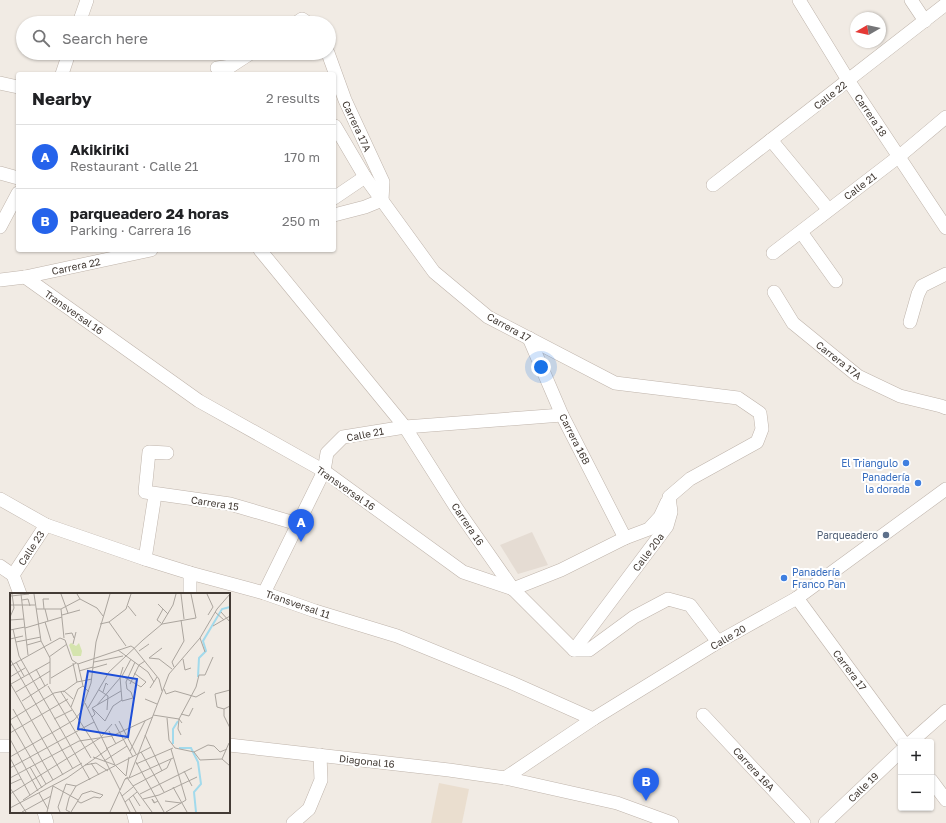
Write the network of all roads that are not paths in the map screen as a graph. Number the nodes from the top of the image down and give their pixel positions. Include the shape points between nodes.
1 (87, 0) edge
2 (799, 0) edge
3 (911, 0) edge
4 (946, 4) edge
5 (81, 16) edge
6 (925, 21) junction
7 (67, 60) edge
8 (240, 60) edge
9 (330, 60) edge
10 (63, 72) edge
11 (217, 72) edge
12 (334, 72) edge
13 (336, 76) edge
14 (848, 80) junction
15 (0, 83) edge
16 (16, 87) edge
17 (946, 117) edge
18 (336, 129) edge
19 (771, 140) junction
20 (899, 156) junction
21 (0, 173) edge
22 (16, 177) edge
23 (365, 177) junction
24 (713, 185) dead end
25 (16, 196) edge
26 (336, 197) edge
27 (382, 200) junction
28 (828, 209) junction
29 (336, 214) edge
30 (0, 227) edge
31 (946, 228) edge
32 (801, 232) junction
33 (142, 252) edge
34 (262, 252) edge
35 (773, 253) dead end
36 (946, 274) edge
37 (25, 277) junction
38 (0, 280) edge
39 (836, 281) dead end
40 (774, 292) dead end
41 (910, 322) dead end
42 (529, 338) junction
43 (946, 408) edge
44 (562, 415) junction
45 (405, 427) junction
46 (167, 453) dead end
47 (324, 471) junction
48 (946, 489) edge
49 (155, 495) junction
50 (669, 497) junction
51 (0, 499) edge
52 (298, 524) junction
53 (46, 525) junction
54 (625, 538) junction
55 (145, 559) junction
56 (0, 566) edge
57 (190, 573) junction
58 (13, 575) junction
59 (513, 590) junction
60 (20, 593) edge
61 (190, 593) edge
62 (264, 593) junction
63 (797, 598) junction
64 (718, 642) junction
65 (574, 650) junction
66 (946, 711) edge
67 (704, 715) dead end
68 (593, 719) junction
69 (901, 739) edge
70 (914, 739) edge
71 (230, 745) edge
72 (898, 754) edge
73 (320, 755) junction
74 (505, 778) junction
75 (934, 784) edge
76 (946, 800) edge
77 (44, 813) edge
78 (133, 813) edge
79 (47, 823) edge
80 (136, 823) edge
81 (293, 823) edge
82 (672, 823) edge
83 (804, 823) edge
84 (826, 823) edge

1 - 5 street
2 - 14 street, Carrera 18
3 - 6 street
4 - 6 street, Calle 22
6 - 14 street, Calle 22
7 - 10 street
8 - 11 street
9 - 12 street, Carrera 17A
13 - 27 street, Carrera 17A via 344,100 383,182
14 - 19 street, Calle 22
14 - 20 street, Carrera 18
15 - 16 street
17 - 20 street, Calle 21
18 - 23 street, Carrera 17
19 - 24 street, Calle 22
19 - 28 street
20 - 28 street, Calle 21
20 - 31 street, Carrera 18
21 - 22 street
23 - 26 street
23 - 27 street, Carrera 17
25 - 30 street
27 - 29 street
27 - 42 street, Carrera 17 via 434,272 488,318
28 - 32 street, Calle 21
32 - 35 street, Calle 21
32 - 39 street
33 - 37 street, Carrera 22
34 - 45 street, Carrera 16
36 - 41 street via 922,286
37 - 38 street, Carrera 22
37 - 47 street, Transversal 16 via 199,401
40 - 43 street, Carrera 17A via 793,323 858,376 900,396
42 - 44 street, Carrera 16B
42 - 50 street, Carrera 17 via 615,384 738,398 760,413 762,429 756,442 690,479
44 - 45 street, Calle 21
44 - 54 street, Carrera 16B
45 - 47 street, Calle 21 via 343,437 327,453
45 - 59 street, Carrera 16
46 - 49 street via 149,452 145,492
47 - 52 street, Calle 21
47 - 59 street, Transversal 16 via 463,572
48 - 63 street, Calle 20
49 - 52 street, Carrera 15 via 230,504
49 - 55 street
50 - 54 street via 660,517 648,529
50 - 65 street, Calle 20a via 671,512 667,526
51 - 53 street, Transversal 11
52 - 62 street, Calle 21
53 - 55 street, Transversal 11
53 - 58 street, Calle 23
54 - 59 street via 561,570
55 - 57 street, Transversal 11
56 - 58 street
57 - 61 street
57 - 62 street, Transversal 11
58 - 60 street, Calle 23
59 - 65 street, Carrera 16
62 - 68 street, Transversal 11 via 397,636
63 - 64 street, Calle 20
63 - 69 street, Carrera 17
64 - 65 street via 690,605 668,598 634,617 589,650
64 - 68 street, Calle 20
66 - 70 street
67 - 83 street, Carrera 16A
68 - 74 street, Calle 20
71 - 73 street, Diagonal 16
72 - 84 street, Calle 19
73 - 74 street, Diagonal 16
73 - 81 street via 321,780 309,809
74 - 82 street via 618,803
75 - 76 street
77 - 79 street
78 - 80 street

